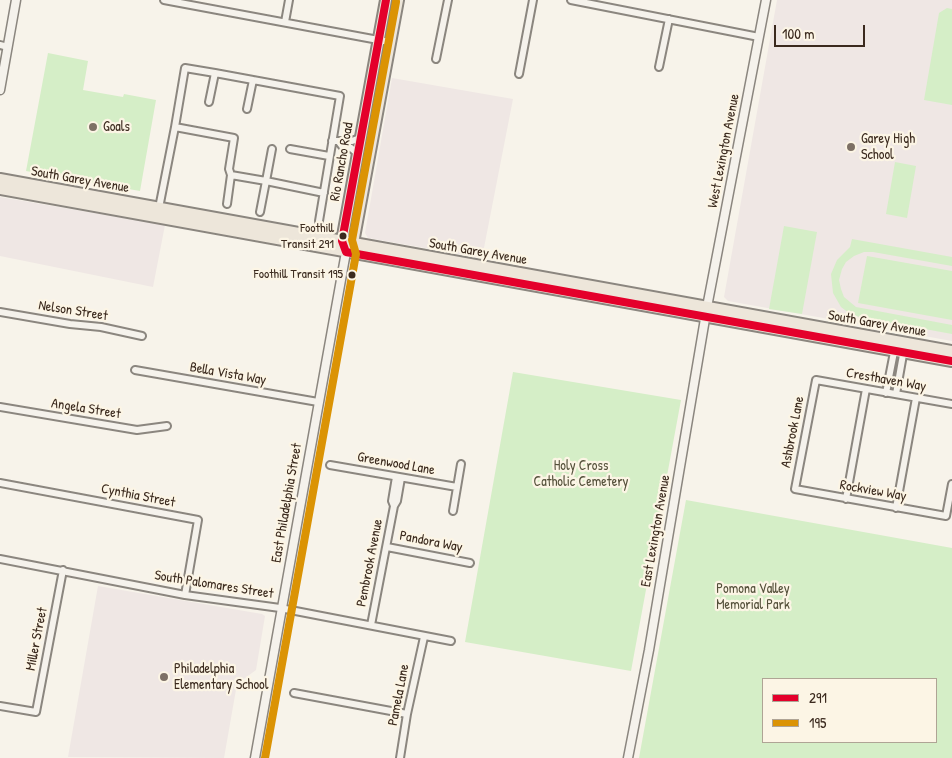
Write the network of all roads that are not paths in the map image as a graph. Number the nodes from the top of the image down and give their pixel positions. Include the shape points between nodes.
1 (16, 0) edge
2 (164, 0) edge
3 (289, 0) edge
4 (386, 0) edge
5 (398, 0) edge
6 (448, 0) edge
7 (533, 0) edge
8 (571, 0) edge
9 (766, 0) edge
10 (669, 19) junction
11 (284, 22) junction
12 (759, 37) junction
13 (384, 41) junction
14 (4, 46) edge
15 (436, 59) dead end
16 (659, 67) dead end
17 (215, 73) junction
18 (519, 74) dead end
19 (371, 79) junction
20 (253, 80) junction
21 (382, 81) junction
22 (0, 90) edge
23 (209, 102) dead end
24 (247, 109) dead end
25 (364, 119) junction
26 (175, 127) junction
27 (360, 138) junction
28 (336, 142) junction
29 (272, 149) dead end
30 (290, 149) dead end
31 (370, 151) junction
32 (358, 154) junction
33 (329, 156) junction
34 (231, 175) junction
35 (0, 179) edge
36 (266, 181) junction
37 (0, 189) edge
38 (324, 192) junction
39 (227, 204) dead end
40 (260, 212) dead end
41 (158, 213) junction
42 (318, 221) dead end
43 (348, 242) junction
44 (346, 252) junction
45 (476, 270) junction
46 (0, 312) edge
47 (706, 312) junction
48 (142, 336) dead end
49 (900, 347) junction
50 (952, 351) edge
51 (952, 361) edge
52 (135, 370) dead end
53 (816, 380) joint
54 (866, 389) junction
55 (886, 393) junction
56 (896, 394) junction
57 (916, 398) junction
58 (318, 402) junction
59 (952, 404) edge
60 (0, 407) edge
61 (167, 426) dead end
62 (461, 464) dead end
63 (330, 465) dead end
64 (399, 477) junction
65 (0, 483) edge
66 (952, 484) edge
67 (457, 487) junction
68 (795, 489) joint
69 (846, 499) junction
70 (896, 508) junction
71 (453, 511) dead end
72 (387, 547) junction
73 (0, 559) edge
74 (470, 562) dead end
75 (63, 570) junction
76 (185, 595) junction
77 (280, 608) junction
78 (371, 625) junction
79 (424, 637) junction
80 (451, 641) dead end
81 (294, 693) dead end
82 (0, 706) edge
83 (407, 714) junction
84 (255, 758) edge
85 (400, 758) edge
86 (628, 758) edge

1 - 14 street
2 - 11 street
3 - 11 street
4 - 13 main road, Rio Rancho Road
5 - 13 main road, Rio Rancho Road
6 - 15 street
7 - 18 street
8 - 10 street
9 - 12 street, West Lexington Avenue
10 - 12 street
10 - 16 street
11 - 13 street
12 - 47 street, West Lexington Avenue
13 - 19 main road, Rio Rancho Road
13 - 21 main road, Rio Rancho Road
14 - 22 street
17 - 20 street
17 - 23 street
17 - 26 street via 185,68
19 - 21 main road
19 - 25 main road, Rio Rancho Road
20 - 24 street
20 - 28 street via 340,96
21 - 31 main road, Rio Rancho Road
25 - 27 main road, Rio Rancho Road
25 - 31 main road via 367,129 365,143
26 - 34 street via 234,138
26 - 41 street
27 - 28 street
27 - 32 main road, Rio Rancho Road
28 - 32 street
28 - 33 street
29 - 36 street
30 - 33 street
31 - 43 main road, Rio Rancho Road
32 - 43 main road, Rio Rancho Road
33 - 38 street
34 - 36 street
34 - 39 street
35 - 41 main road, South Garey Avenue
36 - 38 street
36 - 40 street
37 - 41 main road, South Garey Avenue via 139,214
38 - 42 street
41 - 43 main road, South Garey Avenue via 175,211
41 - 44 main road, South Garey Avenue
43 - 44 main road, Rio Rancho Road
43 - 45 main road, South Garey Avenue
44 - 45 main road, South Garey Avenue
44 - 58 street, East Philadelphia Street
45 - 47 main road, South Garey Avenue
46 - 48 street, Nelson Street
47 - 49 main road, South Garey Avenue
47 - 86 street, East Lexington Avenue
49 - 50 main road, South Garey Avenue
49 - 51 main road, South Garey Avenue
49 - 55 street
49 - 56 street
52 - 58 street, Bella Vista Way
53 - 54 street, Cresthaven Way
53 - 68 street, Ashbrook Lane
54 - 55 street, Cresthaven Way
54 - 69 street
55 - 56 street, Cresthaven Way
56 - 57 street, Cresthaven Way
57 - 59 street, Cresthaven Way
57 - 70 street
58 - 77 street, East Philadelphia Street
60 - 61 street, Angela Street via 137,430
62 - 67 street
63 - 64 street, Greenwood Lane
64 - 67 street, Greenwood Lane
64 - 72 street, Pembrook Avenue via 392,502
65 - 76 street, Cynthia Street via 198,520
66 - 70 street, Rockview Way via 946,516
67 - 71 street
68 - 69 street, Rockview Way
69 - 70 street, Rockview Way
72 - 74 street, Pandora Way
72 - 78 street, Pembrook Avenue
73 - 75 street, South Palomares Street
75 - 76 street, South Palomares Street
75 - 82 street, Miller Street via 36,712
76 - 77 street, South Palomares Street
77 - 78 street, South Palomares Street
77 - 84 street, East Philadelphia Street
78 - 79 street, South Palomares Street
79 - 80 street, South Palomares Street
79 - 83 street, Pamela Lane
81 - 83 street
83 - 85 street, Pamela Lane

